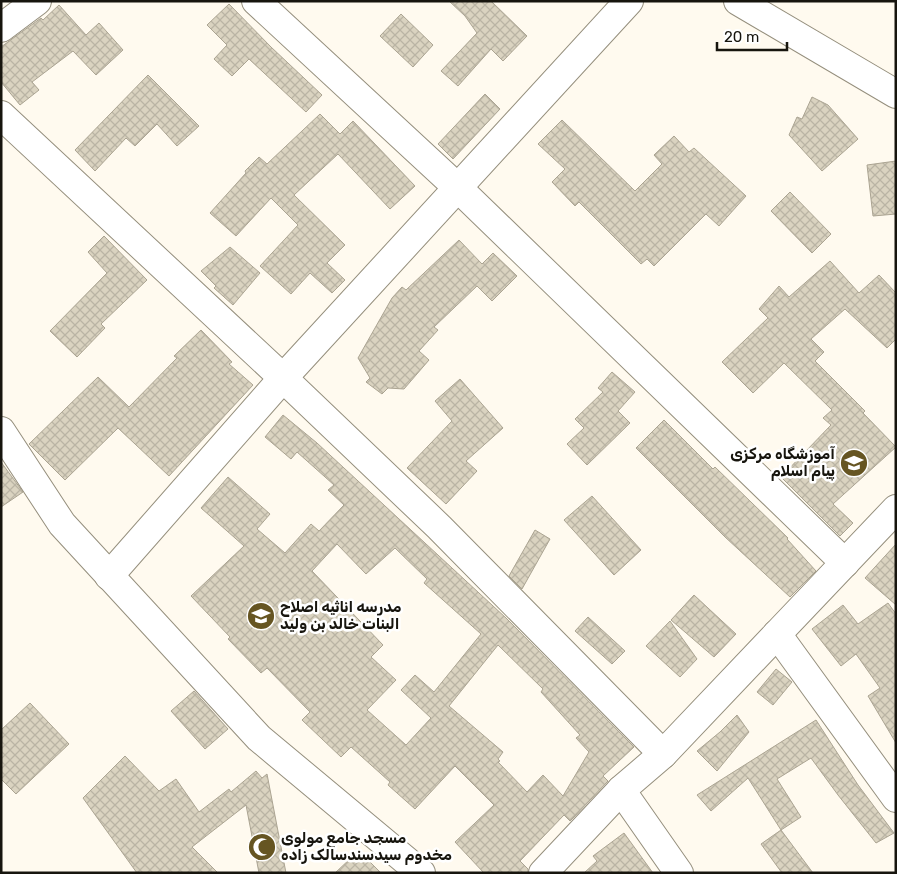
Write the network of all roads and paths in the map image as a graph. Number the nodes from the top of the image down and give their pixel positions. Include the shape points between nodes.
1 (37, 1) edge
2 (256, 1) edge
3 (629, 1) edge
4 (738, 1) edge
5 (1, 28) edge
6 (896, 94) edge
7 (1, 115) edge
8 (458, 188) junction
9 (283, 378) junction
10 (1, 431) edge
11 (896, 509) edge
12 (845, 563) junction
13 (109, 576) junction
14 (777, 634) junction
15 (663, 754) junction
16 (621, 790) junction
17 (896, 798) edge
18 (421, 873) edge
19 (543, 873) edge
20 (679, 873) edge

1 - 5 street
2 - 8 street
3 - 8 street
4 - 6 street
7 - 9 street
8 - 9 street
8 - 12 street
9 - 13 street
9 - 15 street via 439,527
10 - 13 street via 62,524
11 - 12 street
12 - 14 street
13 - 18 street via 259,738
14 - 15 street
14 - 17 street
15 - 16 street
16 - 19 street
16 - 20 street

